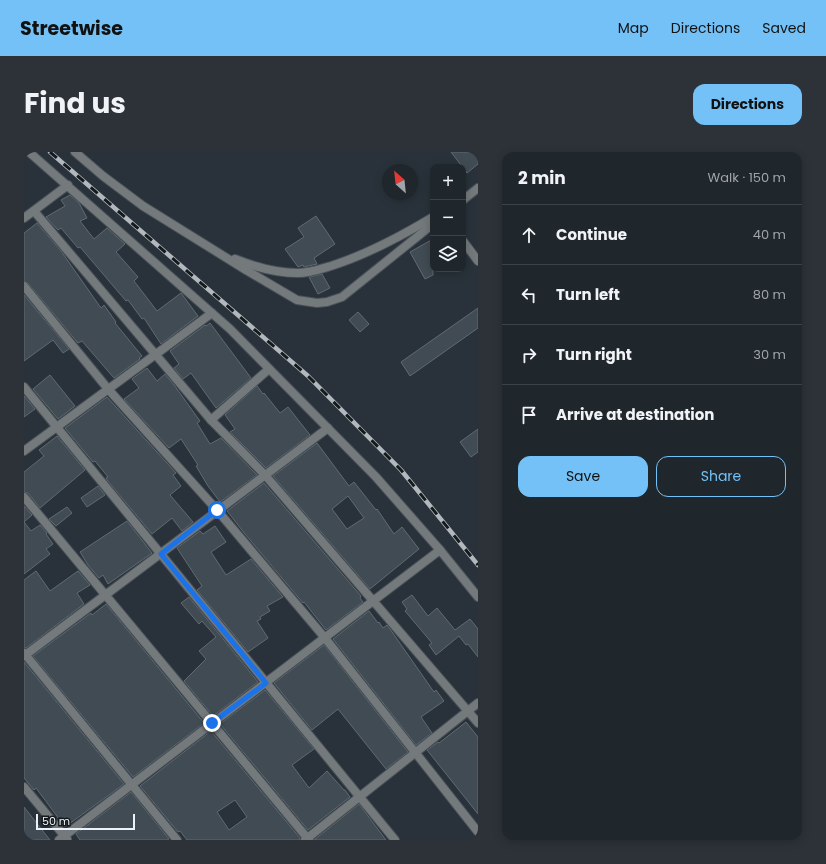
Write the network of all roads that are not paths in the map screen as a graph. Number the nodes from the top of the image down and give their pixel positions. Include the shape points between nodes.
1 (30, 152) edge
2 (75, 152) edge
3 (68, 185) junction
4 (475, 190) edge
5 (466, 197) edge
6 (34, 211) junction
7 (24, 218) edge
8 (430, 218) edge
9 (430, 226) edge
10 (466, 245) edge
11 (216, 251) junction
12 (478, 261) edge
13 (24, 286) edge
14 (212, 313) junction
15 (155, 355) junction
16 (269, 369) junction
17 (24, 387) edge
18 (108, 389) junction
19 (211, 420) junction
20 (56, 427) junction
21 (328, 428) junction
22 (24, 451) edge
23 (265, 475) junction
24 (24, 496) edge
25 (217, 510) junction
26 (440, 550) junction
27 (161, 554) junction
28 (105, 594) junction
29 (478, 597) edge
30 (373, 601) junction
31 (324, 638) junction
32 (24, 654) edge
33 (266, 683) junction
34 (478, 703) edge
35 (468, 711) junction
36 (212, 723) junction
37 (478, 723) edge
38 (414, 753) junction
39 (132, 785) junction
40 (24, 787) edge
41 (360, 797) junction
42 (478, 832) edge
43 (63, 839) edge
44 (307, 839) edge
45 (177, 840) edge
46 (395, 840) edge

1 - 3 street
2 - 11 street via 127,195
3 - 6 street
3 - 14 street
4 - 5 street
6 - 7 street
6 - 15 street
8 - 11 street via 371,251 322,269 299,273 277,272
9 - 11 street via 349,292 327,302 297,300
10 - 12 street
13 - 18 street
14 - 15 street
14 - 16 street
15 - 18 street
15 - 19 street
16 - 19 street
16 - 21 street
17 - 20 street
18 - 20 street
18 - 25 street
19 - 23 street
20 - 22 street
20 - 27 street
21 - 23 street
21 - 26 street via 376,477
23 - 25 street
23 - 30 street
24 - 28 street
25 - 27 street
25 - 31 street
26 - 29 street
26 - 30 street
27 - 28 street
27 - 33 street
28 - 32 street
28 - 36 street
30 - 31 street
30 - 35 street
31 - 33 street
31 - 38 street
32 - 39 street
33 - 36 street
33 - 41 street
34 - 35 street
35 - 37 street
35 - 38 street
36 - 39 street
36 - 44 street
38 - 41 street
38 - 42 street
39 - 43 street
39 - 45 street
40 - 43 street
41 - 44 street
41 - 46 street

